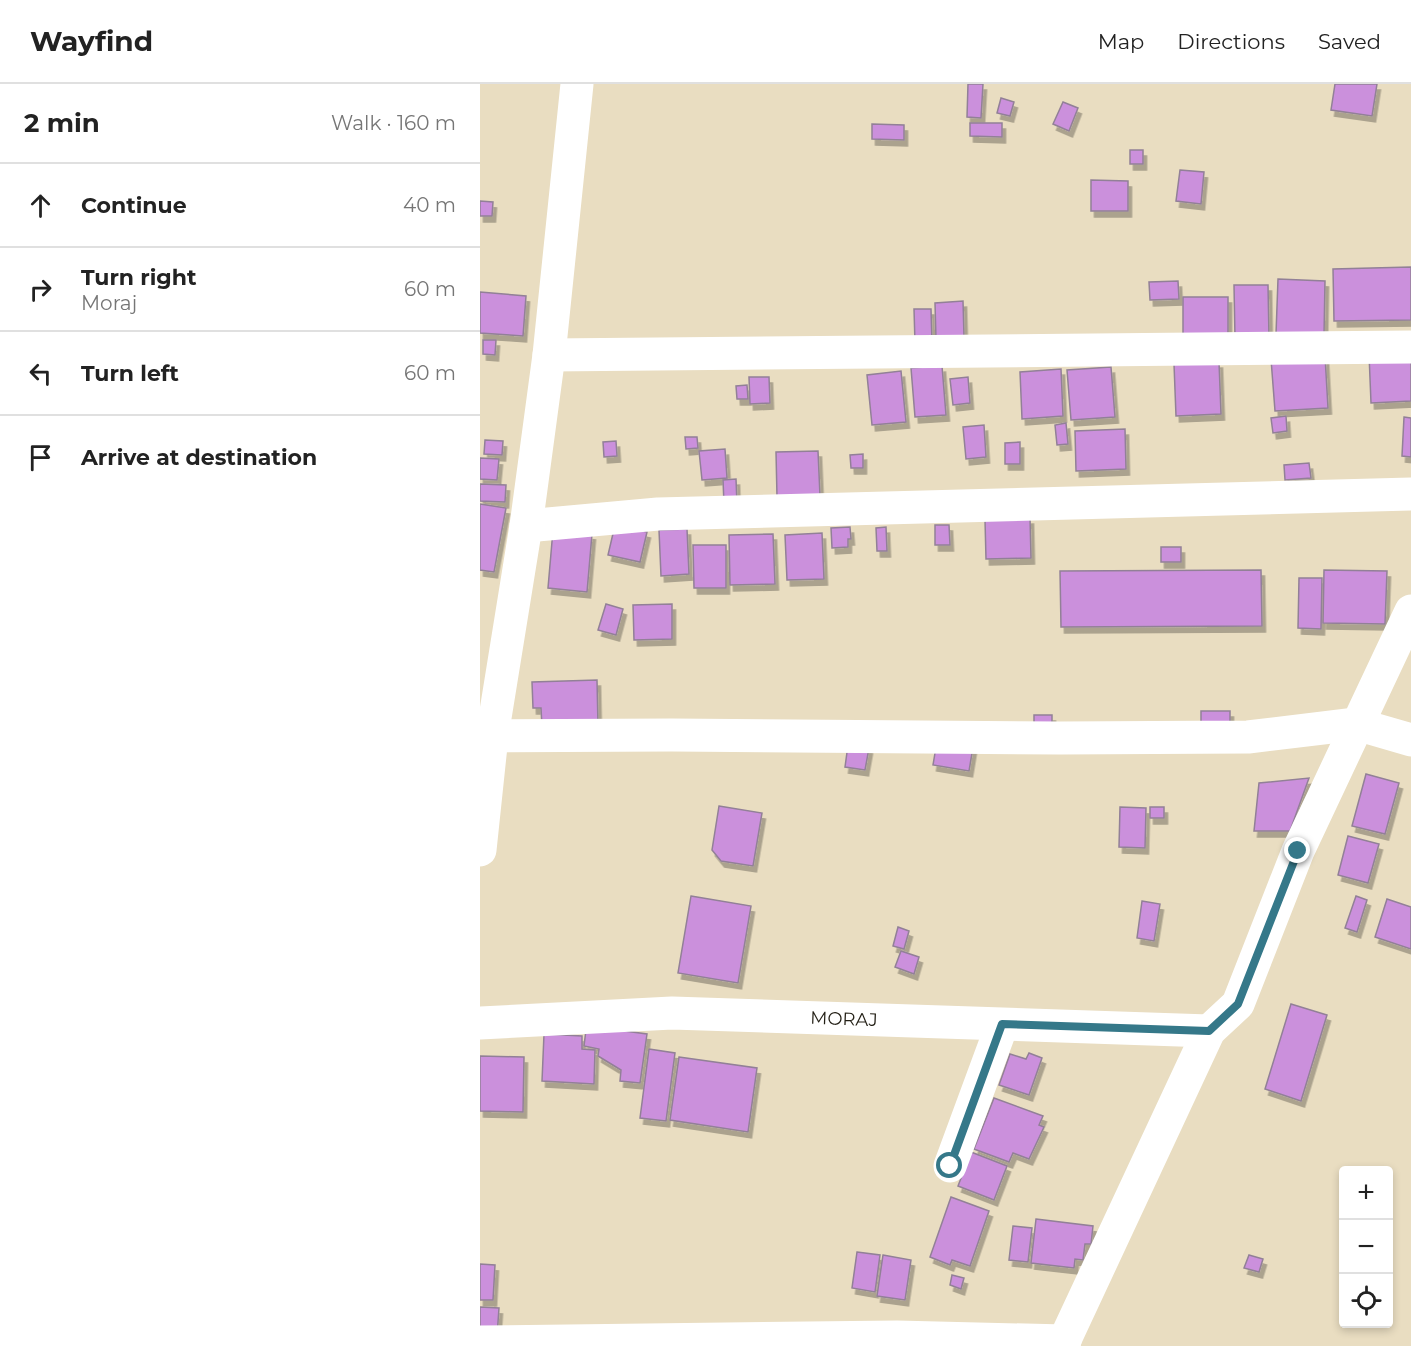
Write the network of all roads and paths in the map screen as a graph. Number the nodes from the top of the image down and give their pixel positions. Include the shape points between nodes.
1 (577, 84) edge
2 (1411, 347) edge
3 (549, 355) junction
4 (1411, 494) edge
5 (526, 526) junction
6 (1411, 611) edge
7 (1356, 724) junction
8 (486, 736) edge
9 (1411, 740) edge
10 (480, 850) edge
11 (480, 1023) edge
12 (1002, 1024) junction
13 (1209, 1031) junction
14 (950, 1166) dead end
15 (480, 1342) edge
16 (1063, 1343) edge

1 - 3 street
2 - 3 street
3 - 5 street
4 - 5 street via 658,514
5 - 8 street
6 - 7 street
7 - 8 street via 1248,737
7 - 9 street
7 - 13 street via 1298,851 1238,1004
8 - 10 street
11 - 12 street, MORAJ via 672,1013
12 - 13 street, MORAJ
12 - 14 street
13 - 16 street
15 - 16 street via 897,1337

